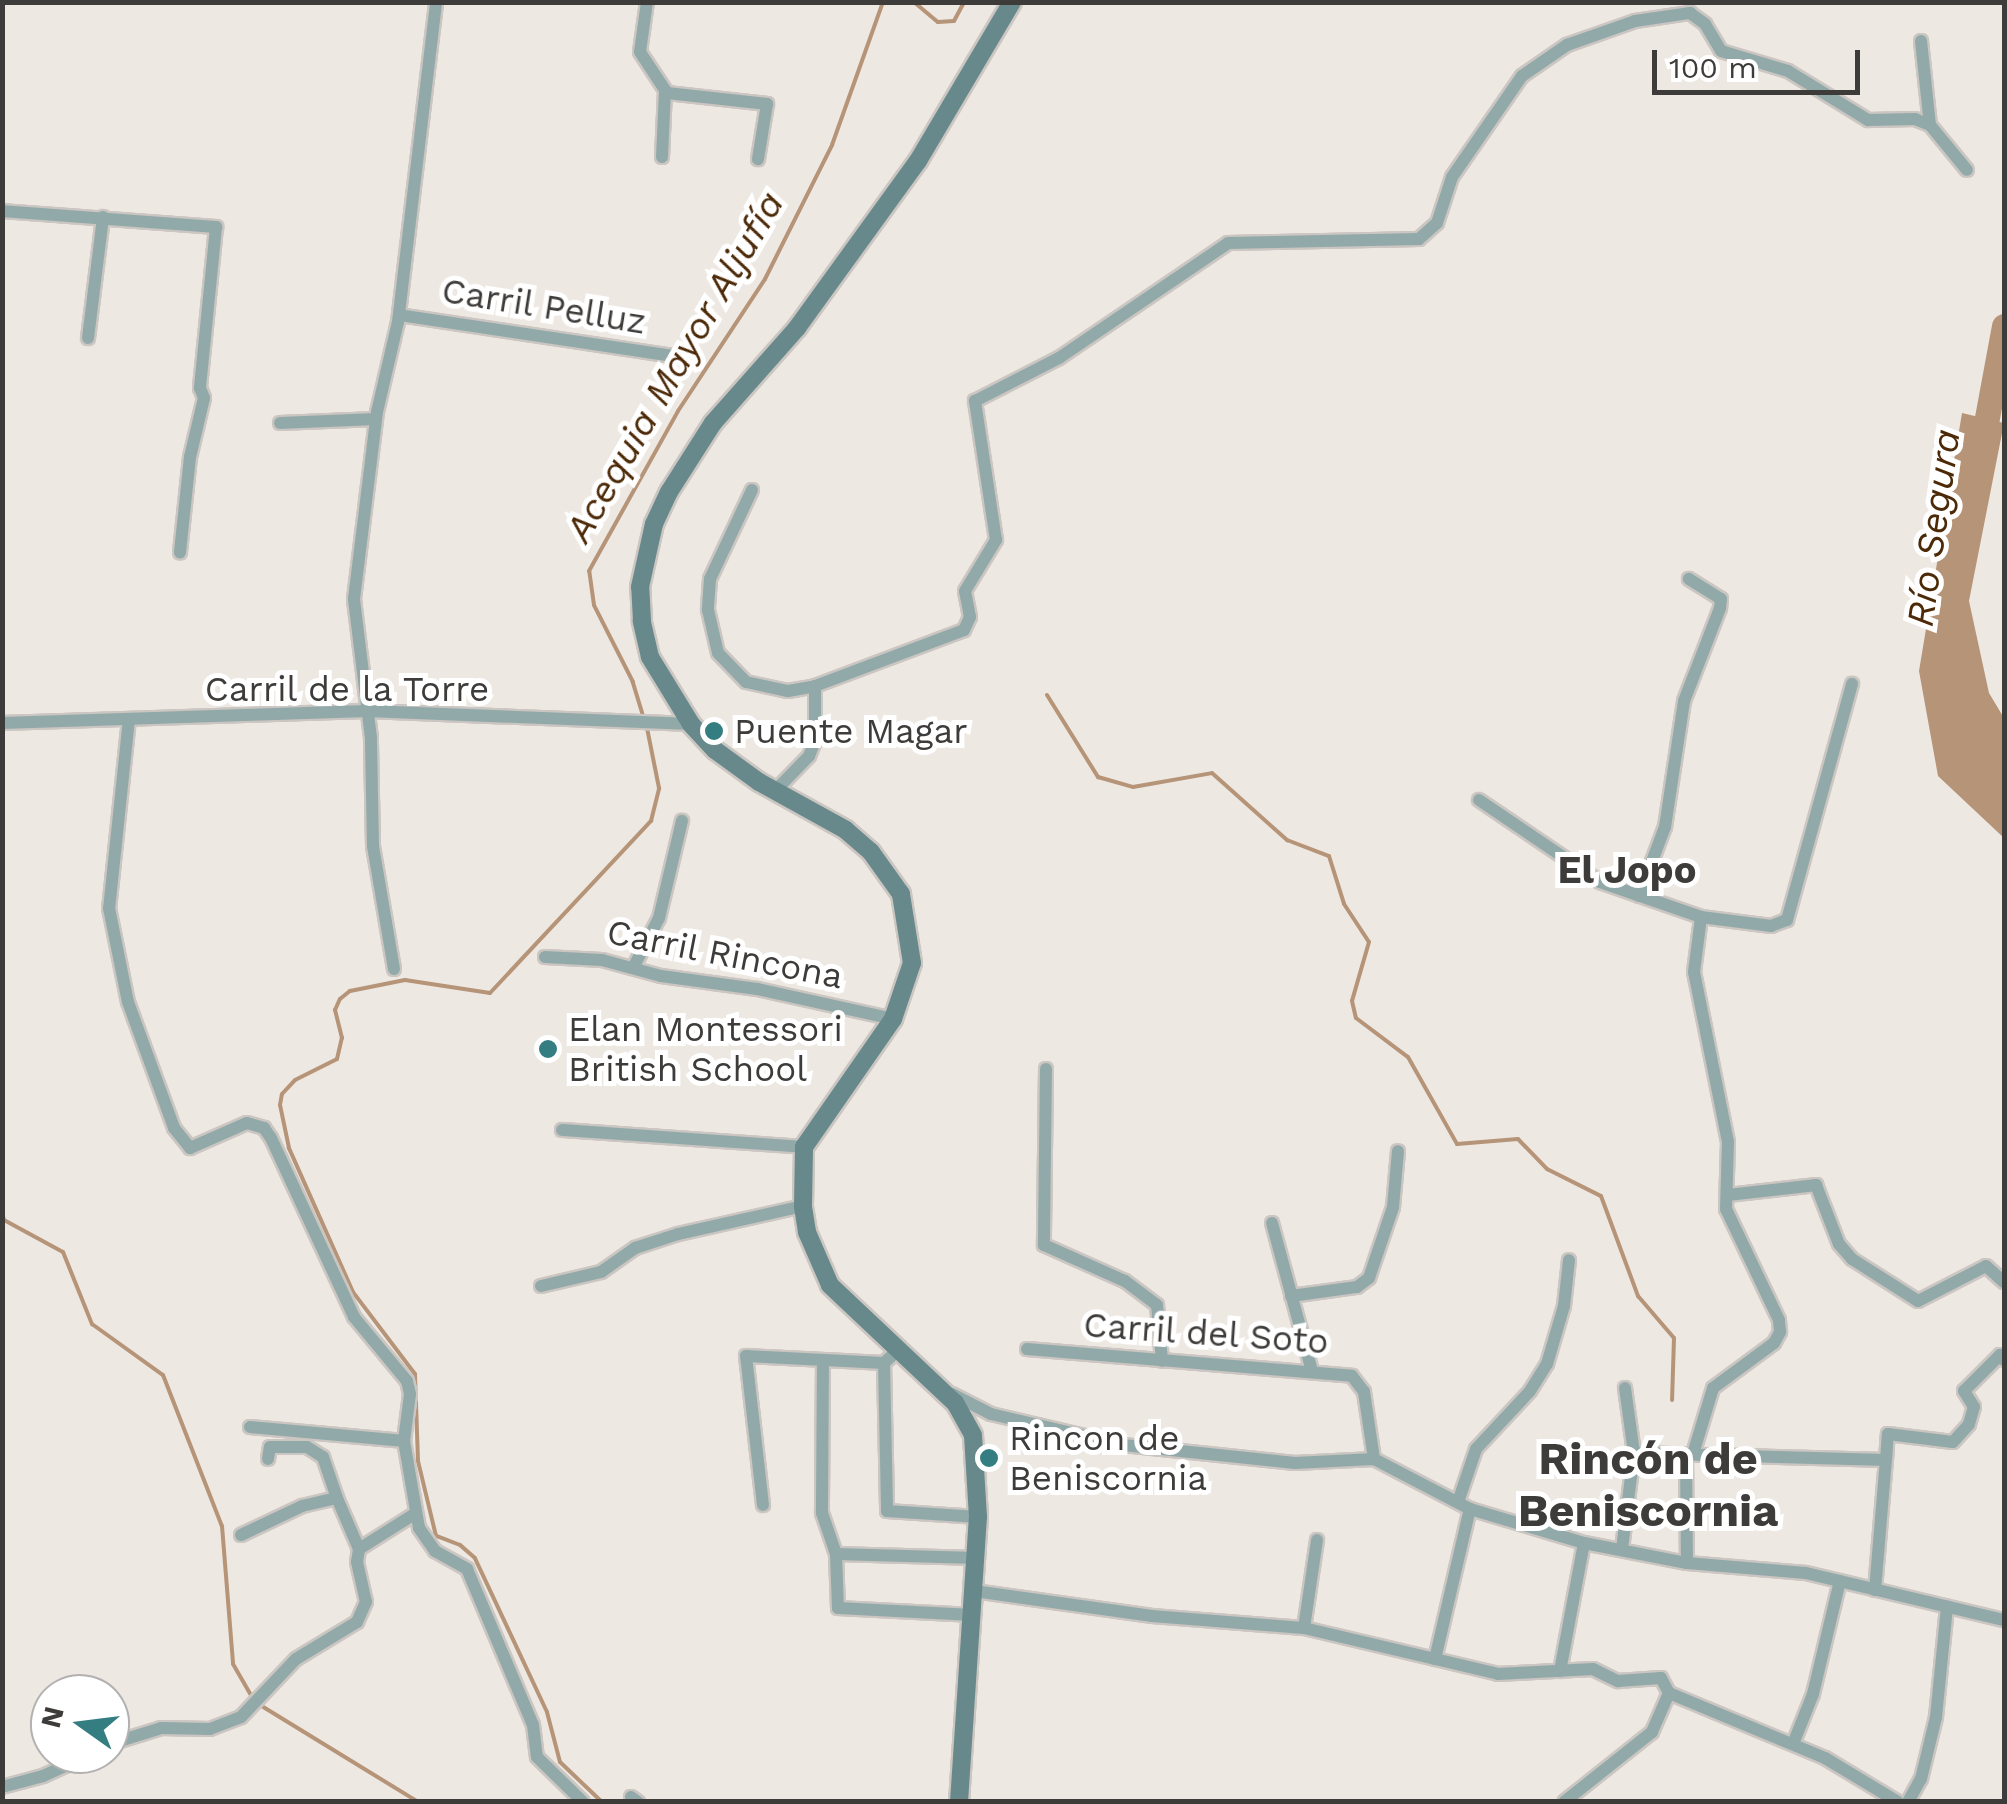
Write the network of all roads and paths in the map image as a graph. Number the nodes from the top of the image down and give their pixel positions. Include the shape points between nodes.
1 (436, 2) edge
2 (647, 2) edge
3 (1012, 2) edge
4 (1921, 41) dead end
5 (665, 91) junction
6 (1930, 125) junction
7 (662, 157) dead end
8 (758, 159) dead end
9 (1967, 170) dead end
10 (2, 211) edge
11 (103, 217) junction
12 (399, 314) junction
13 (88, 338) dead end
14 (679, 357) dead end
15 (376, 419) junction
16 (280, 423) dead end
17 (752, 490) dead end
18 (180, 552) dead end
19 (1689, 579) dead end
20 (1852, 684) dead end
21 (815, 686) junction
22 (367, 711) junction
23 (129, 720) junction
24 (2, 723) edge
25 (691, 724) junction
26 (775, 791) junction
27 (1479, 800) dead end
28 (682, 820) dead end
29 (1640, 896) junction
30 (1701, 918) junction
31 (545, 957) dead end
32 (633, 968) junction
33 (394, 969) dead end
34 (893, 1019) junction
35 (1046, 1069) dead end
36 (562, 1130) dead end
37 (804, 1147) junction
38 (1398, 1151) dead end
39 (1728, 1195) junction
40 (803, 1206) junction
41 (1272, 1223) dead end
42 (1569, 1260) dead end
43 (2004, 1282) edge
44 (541, 1286) dead end
45 (1291, 1296) junction
46 (1027, 1349) dead end
47 (891, 1357) junction
48 (824, 1360) junction
49 (2004, 1360) edge
50 (1162, 1361) junction
51 (1312, 1370) junction
52 (938, 1385) junction
53 (1625, 1388) dead end
54 (991, 1414) junction
55 (250, 1427) dead end
56 (404, 1441) junction
57 (977, 1452) junction
58 (1634, 1453) junction
59 (1689, 1454) junction
60 (268, 1459) dead end
61 (1374, 1459) junction
62 (1886, 1460) junction
63 (337, 1498) junction
64 (1464, 1505) junction
65 (763, 1506) dead end
66 (416, 1513) junction
67 (978, 1517) junction
68 (242, 1535) dead end
69 (1317, 1540) dead end
70 (1584, 1544) junction
71 (359, 1548) junction
72 (1622, 1549) junction
73 (836, 1554) junction
74 (976, 1558) junction
75 (1687, 1563) junction
76 (1840, 1581) junction
77 (1875, 1590) junction
78 (974, 1591) junction
79 (1947, 1607) junction
80 (973, 1615) junction
81 (2004, 1620) edge
82 (1304, 1628) junction
83 (1435, 1660) junction
84 (1560, 1671) junction
85 (1669, 1693) junction
86 (130, 1738) edge
87 (1793, 1744) junction
88 (48, 1774) edge
89 (2, 1787) edge
90 (582, 1802) edge
91 (959, 1802) edge
92 (1564, 1802) edge
93 (1898, 1802) edge
94 (1908, 1802) edge

1 - 12 street
2 - 5 street via 640,52
3 - 25 main road via 918,161 797,328 713,424 654,524 644,560 642,621 650,657
4 - 6 street
5 - 7 street
5 - 8 street via 766,104
6 - 9 street
6 - 21 street via 1868,120 1788,71 1721,51 1690,13 1612,27 1568,45 1522,76 1452,177 1437,223 1419,239 1228,243 1059,358 975,401 996,540 965,591 970,617 964,630
10 - 11 street
11 - 13 street
11 - 18 street via 216,228 204,398
12 - 14 street, Carril Pelluz
12 - 15 street
15 - 16 street
15 - 22 street via 354,599
17 - 21 street via 710,579 708,610 718,653 746,682 788,691
19 - 29 street via 1721,600 1720,608 1684,701 1665,827
20 - 30 street via 1786,920 1771,926
21 - 26 street via 815,741
22 - 23 street, Carril de la Torre
22 - 25 street, Carril de la Torre
22 - 33 street via 373,846
23 - 24 street, Carril de la Torre
23 - 56 street via 109,908 128,1002 174,1128 190,1148 247,1123 264,1128 354,1317 407,1381
25 - 26 main road via 715,750
26 - 34 main road via 846,830 902,894 912,964
27 - 29 street via 1600,882
28 - 32 street via 660,918
29 - 30 street
30 - 39 street via 1694,972 1728,1142
31 - 32 street, Carril Rincona
32 - 34 street, Carril Rincona
34 - 37 main road
35 - 50 street via 1044,1245 1125,1282 1157,1305
36 - 37 street
37 - 40 main road
38 - 45 street via 1393,1207 1364,1284
39 - 43 street via 1816,1186 1846,1251 1918,1301 1986,1266
39 - 59 street via 1726,1209 1780,1332 1713,1388
40 - 44 street via 678,1234 635,1248 601,1272
40 - 47 main road via 830,1285
41 - 45 street
42 - 64 street via 1547,1364 1476,1449
45 - 51 street
46 - 50 street, Carril del Soto
47 - 48 street
47 - 52 main road
47 - 67 street via 888,1512
48 - 65 street via 746,1356
48 - 73 street via 822,1514
49 - 62 street via 2000,1355 1964,1392 1974,1407 1953,1442 1888,1434
50 - 51 street, Carril del Soto
51 - 61 street, Carril del Soto via 1361,1383
52 - 54 street
52 - 57 main road via 965,1414
53 - 58 street
54 - 57 street via 980,1423
54 - 61 street via 1123,1446 1306,1463
55 - 56 street
56 - 66 street
57 - 67 main road
58 - 59 street
58 - 72 street
59 - 62 street
59 - 75 street
60 - 63 street via 270,1447 307,1447 322,1457
61 - 64 street
62 - 77 street
63 - 68 street via 302,1506
63 - 71 street
64 - 70 street
64 - 83 street
66 - 71 street
66 - 90 street via 426,1542 467,1569 533,1725 537,1757
67 - 74 main road
69 - 82 street
70 - 72 street
70 - 84 street
71 - 86 street via 364,1613 357,1622 296,1659 241,1717 210,1730 162,1728
72 - 75 street
73 - 74 street
73 - 80 street via 838,1608
74 - 78 main road
75 - 76 street
76 - 77 street
76 - 87 street via 1814,1694
77 - 79 street
78 - 80 main road
78 - 82 street
79 - 81 street
79 - 94 street via 1936,1718 1921,1779
80 - 91 main road
82 - 83 street
83 - 84 street via 1498,1674
84 - 85 street via 1600,1670 1624,1682 1661,1678
85 - 87 street
85 - 92 street via 1652,1732
87 - 93 street
88 - 89 street

